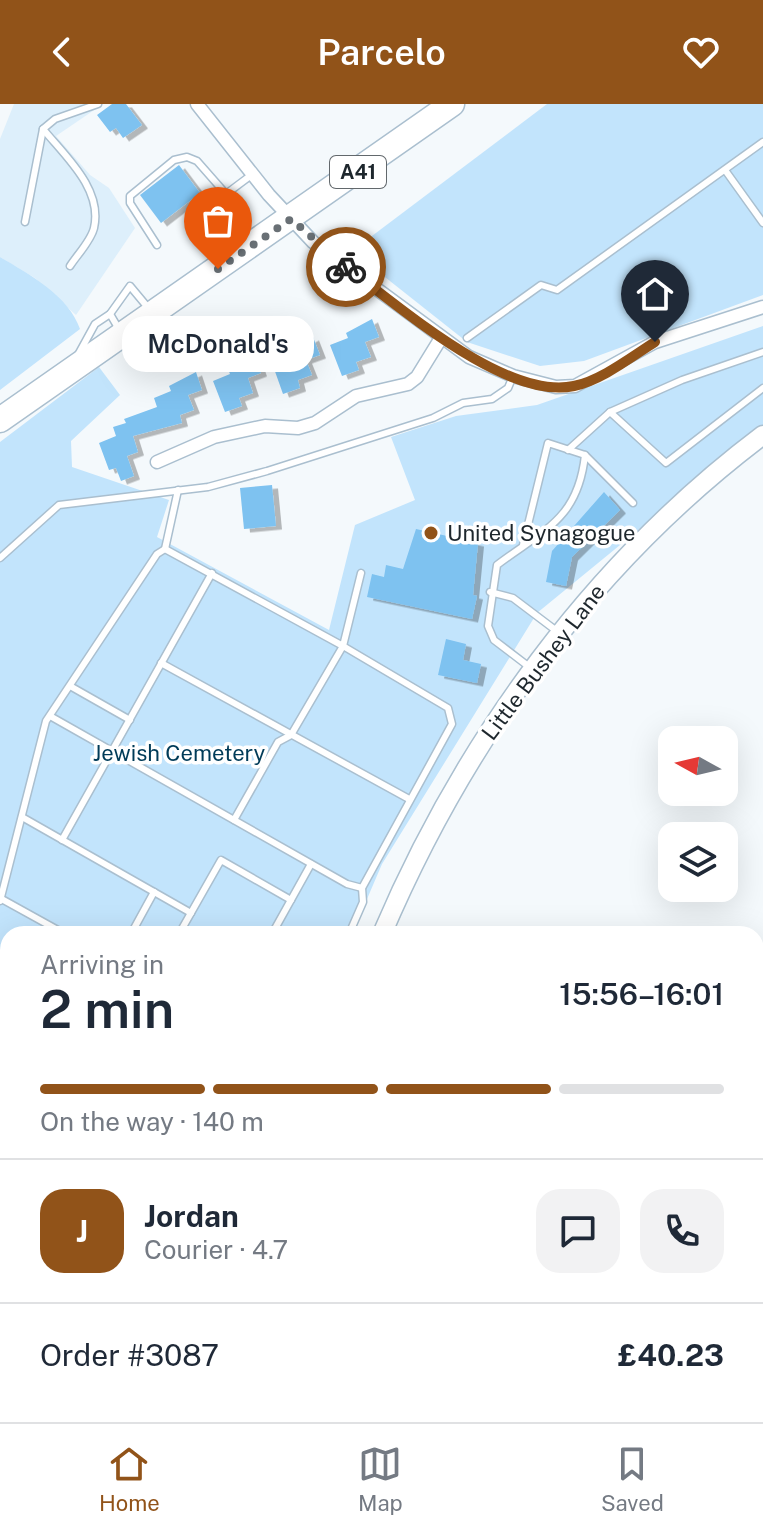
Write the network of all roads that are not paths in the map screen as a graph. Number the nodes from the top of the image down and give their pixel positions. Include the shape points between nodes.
1 (98, 104) edge
2 (197, 104) edge
3 (452, 104) edge
4 (43, 129) junction
5 (763, 142) edge
6 (725, 170) junction
7 (254, 173) junction
8 (291, 219) junction
9 (25, 222) dead end
10 (763, 223) edge
11 (157, 245) dead end
12 (70, 266) dead end
13 (763, 307) edge
14 (152, 313) junction
15 (116, 324) junction
16 (441, 338) junction
17 (467, 338) dead end
18 (763, 352) edge
19 (513, 376) junction
20 (763, 388) edge
21 (610, 412) junction
22 (0, 420) edge
23 (763, 435) edge
24 (568, 450) junction
25 (585, 455) junction
26 (157, 462) dead end
27 (178, 490) junction
28 (633, 503) dead end
29 (523, 545) junction
30 (165, 549) junction
31 (0, 558) edge
32 (212, 573) junction
33 (361, 573) dead end
34 (490, 592) junction
35 (559, 633) junction
36 (343, 646) junction
37 (161, 663) junction
38 (532, 669) junction
39 (70, 686) junction
40 (50, 716) junction
41 (130, 720) junction
42 (291, 735) junction
43 (112, 751) junction
44 (409, 799) junction
45 (22, 817) junction
46 (234, 820) junction
47 (62, 840) junction
48 (311, 864) junction
49 (362, 888) junction
50 (154, 892) junction
51 (0, 899) edge
52 (291, 900) junction
53 (191, 913) junction
54 (49, 926) edge
55 (135, 926) edge
56 (184, 926) edge
57 (276, 926) edge
58 (352, 926) edge
59 (386, 926) edge

1 - 4 lane via 55,119
2 - 7 street
3 - 8 highway, A41
4 - 9 lane
4 - 12 lane via 86,182 94,209 94,230
5 - 6 lane
6 - 10 lane
6 - 17 lane via 557,290 541,285
7 - 8 street
7 - 11 lane via 226,194 197,161 174,160 130,196
8 - 14 highway, A41
8 - 16 street via 313,242
13 - 19 street via 655,342 575,386 556,387
14 - 15 highway, A41
14 - 15 lane via 130,286
15 - 22 highway, A41 via 72,370
16 - 19 street
16 - 26 street via 408,384 356,396 315,423 214,437
18 - 21 lane
19 - 27 lane via 508,388 492,399 463,403 433,418 267,471
20 - 21 lane via 666,463
21 - 24 lane
23 - 35 street, Little Bushey Lane via 677,506
24 - 25 lane
24 - 29 lane via 548,443
25 - 28 lane
25 - 29 lane via 570,508 543,536
27 - 30 lane
27 - 31 lane via 59,505
29 - 34 lane via 497,565
30 - 32 lane
30 - 39 lane
32 - 36 lane
32 - 37 lane
33 - 36 lane
34 - 35 lane via 513,598
34 - 38 lane via 488,626 494,640
35 - 38 street, Little Bushey Lane
36 - 42 lane
36 - 44 lane via 452,715 452,724
37 - 41 lane
37 - 42 lane
38 - 59 street, Little Bushey Lane via 450,795
39 - 40 lane
39 - 41 lane
40 - 43 lane
40 - 45 lane
41 - 43 lane
42 - 44 lane
42 - 46 lane via 278,742
43 - 46 lane
43 - 47 lane
44 - 49 lane
45 - 47 lane
45 - 51 lane
46 - 48 lane
47 - 50 lane
48 - 49 lane
48 - 52 lane
49 - 58 lane via 363,902
50 - 53 lane
50 - 55 lane
51 - 54 lane
52 - 53 lane via 221,860
52 - 57 lane
53 - 56 lane

